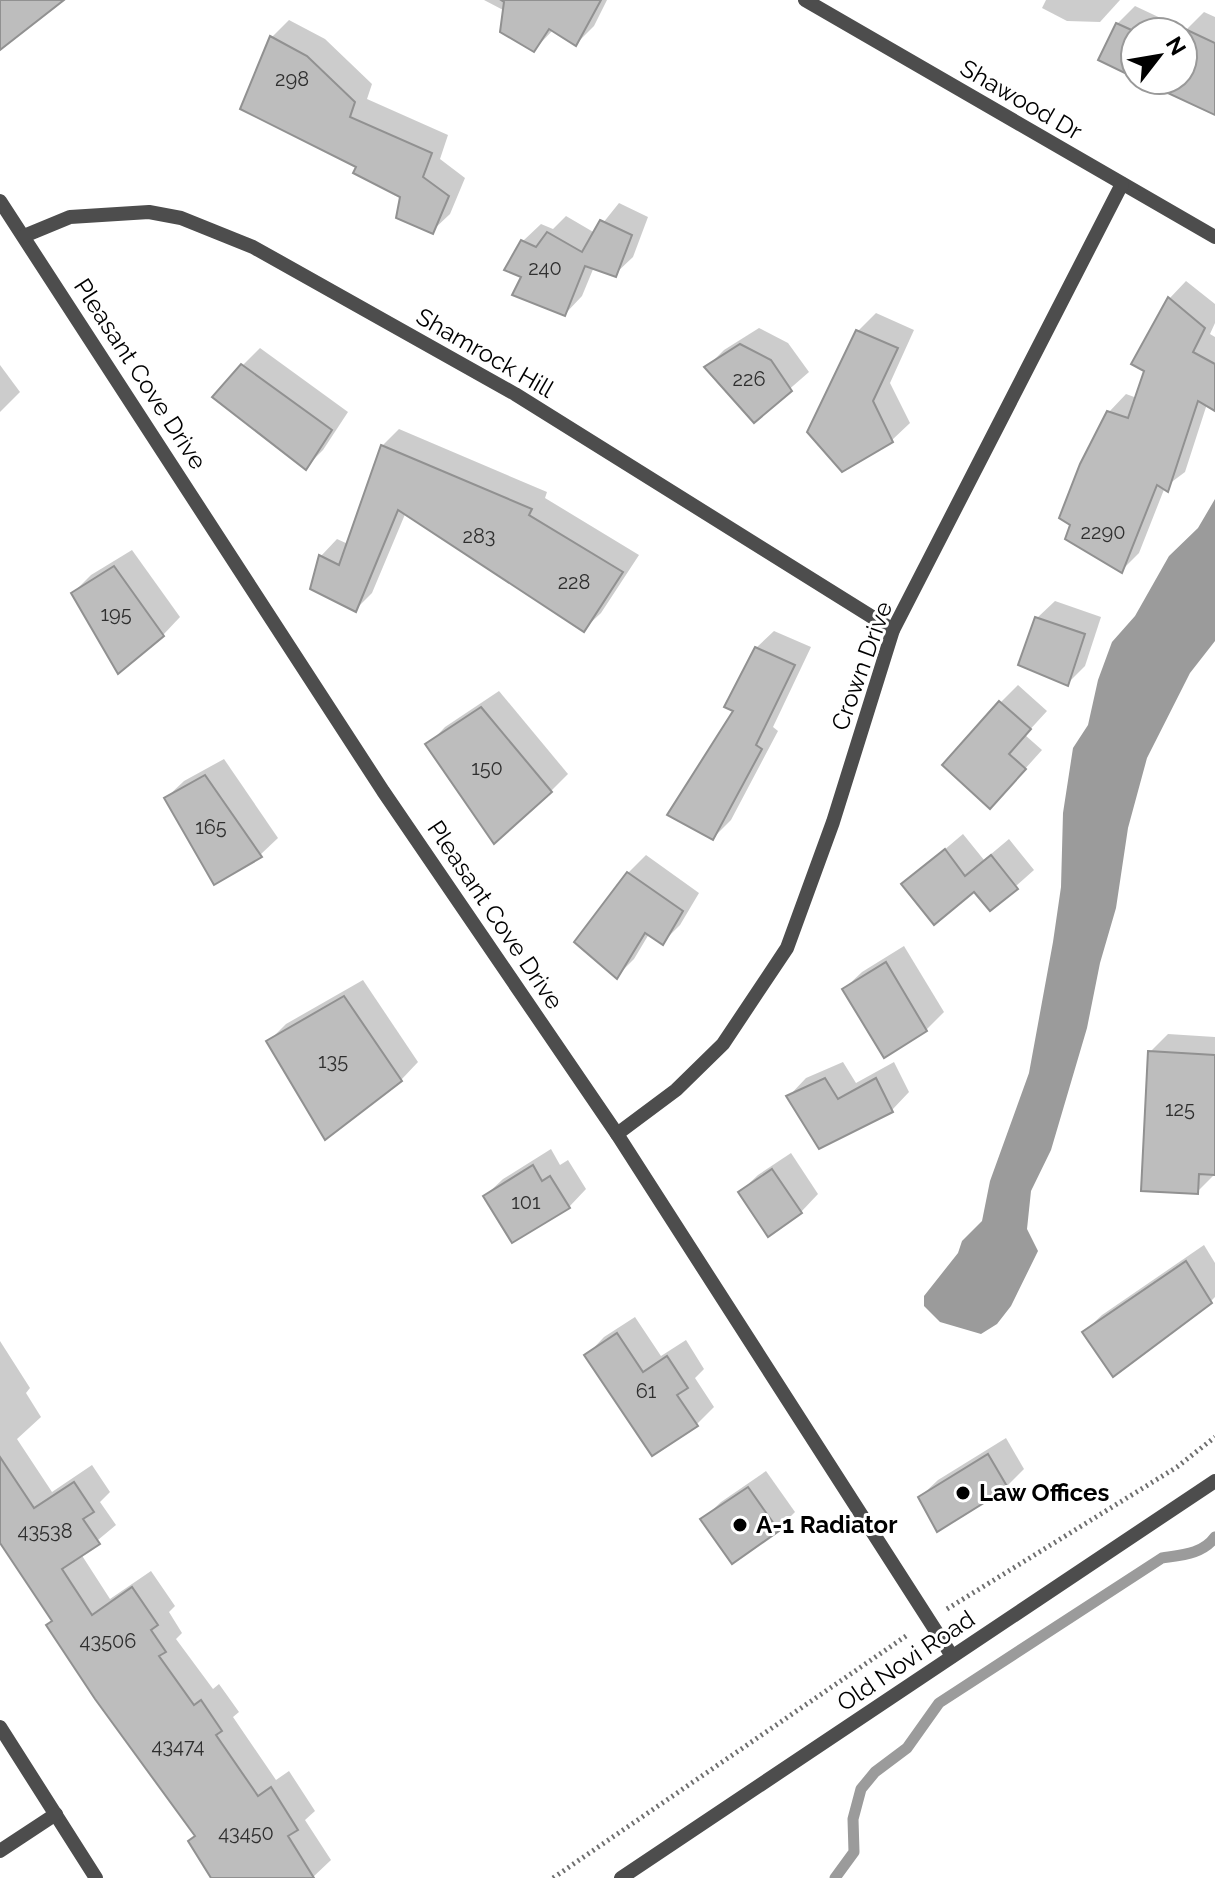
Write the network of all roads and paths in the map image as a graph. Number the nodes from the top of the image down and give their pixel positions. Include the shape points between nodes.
1 (805, 0) edge
2 (1122, 184) junction
3 (0, 201) edge
4 (24, 236) junction
5 (1215, 237) edge
6 (893, 630) junction
7 (617, 1134) junction
8 (1215, 1437) edge
9 (1215, 1481) edge
10 (929, 1620) junction
11 (952, 1656) junction
12 (0, 1727) edge
13 (56, 1814) junction
14 (0, 1851) edge
15 (96, 1878) edge
16 (553, 1878) edge
17 (621, 1878) edge

1 - 2 street, Shawood Dr
2 - 5 street, Shawood Dr
2 - 6 street, Crown Drive
3 - 4 street, Pleasant Cove Drive
4 - 6 street, Shamrock Hill via 70,217 149,212 181,218 253,247 515,394
4 - 7 street, Pleasant Cove Drive via 383,791
6 - 7 street, Crown Drive via 787,948 723,1044 676,1090
7 - 10 street, Pleasant Cove Drive
8 - 10 path via 1177,1467
9 - 11 street, Old Novi Road
10 - 11 street, Pleasant Cove Drive
10 - 16 path
11 - 17 street, Old Novi Road
12 - 13 street
13 - 14 street
13 - 15 street

